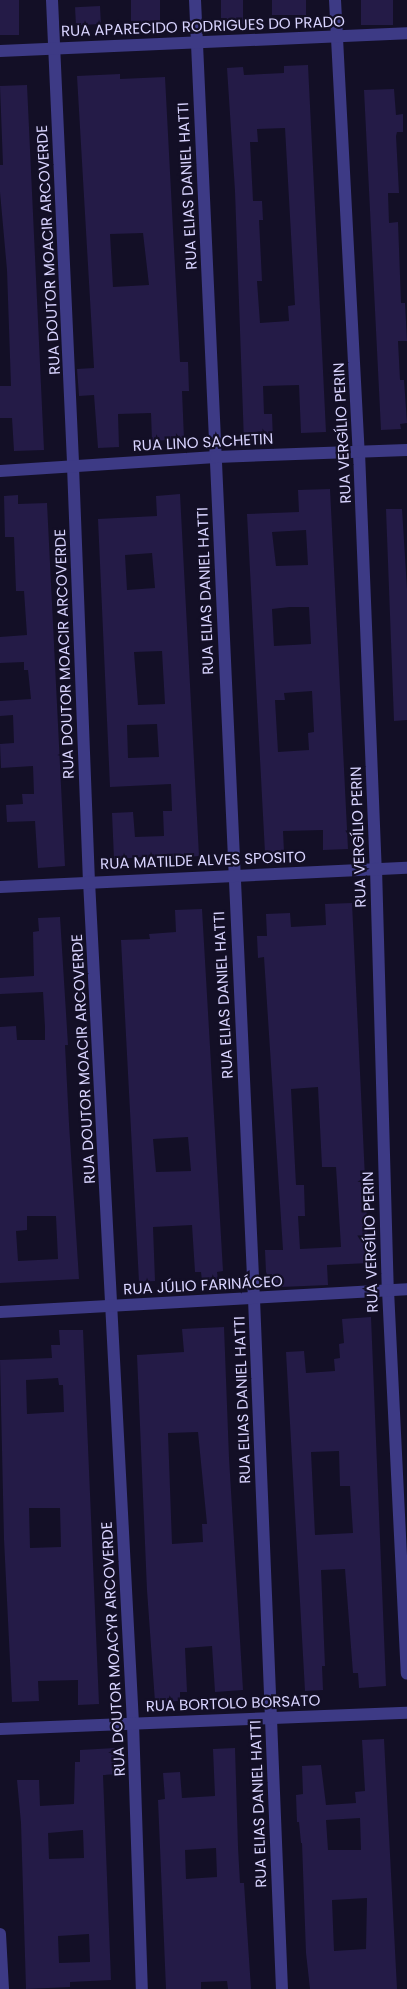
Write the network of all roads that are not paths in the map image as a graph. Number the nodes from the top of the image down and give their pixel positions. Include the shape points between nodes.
1 (52, 0) edge
2 (195, 0) edge
3 (335, 0) edge
4 (407, 33) edge
5 (336, 37) junction
6 (196, 42) junction
7 (55, 48) junction
8 (0, 51) edge
9 (407, 450) edge
10 (360, 452) junction
11 (216, 457) junction
12 (74, 466) junction
13 (0, 470) edge
14 (376, 868) junction
15 (407, 868) edge
16 (234, 876) junction
17 (89, 881) junction
18 (0, 887) edge
19 (407, 1289) edge
20 (388, 1290) junction
21 (254, 1299) junction
22 (113, 1307) junction
23 (0, 1312) edge
24 (407, 1674) edge
25 (407, 1712) edge
26 (271, 1718) junction
27 (133, 1723) junction
28 (0, 1730) edge
29 (0, 1934) edge
30 (2, 1989) edge
31 (142, 1989) edge
32 (282, 1989) edge

1 - 7 street, RUA DOUTOR MOACIR ARCOVERDE
2 - 6 street, RUA ELIAS DANIEL HATTI
3 - 5 street, RUA VERGÍLIO PERIN
4 - 5 street, RUA APARECIDO RODRIGUES DO PRADO
5 - 6 street, RUA APARECIDO RODRIGUES DO PRADO
5 - 10 street, RUA VERGÍLIO PERIN
6 - 7 street, RUA APARECIDO RODRIGUES DO PRADO
6 - 11 street, RUA ELIAS DANIEL HATTI
7 - 8 street, RUA APARECIDO RODRIGUES DO PRADO
7 - 12 street, RUA DOUTOR MOACIR ARCOVERDE
9 - 10 street, RUA LINO SACHETIN
10 - 11 street, RUA LINO SACHETIN
10 - 14 street, RUA VERGÍLIO PERIN
11 - 12 street, RUA LINO SACHETIN
11 - 16 street, RUA ELIAS DANIEL HATTI
12 - 13 street, RUA LINO SACHETIN
12 - 17 street, RUA DOUTOR MOACIR ARCOVERDE
14 - 15 street, RUA MATILDE ALVES SPOSITO
14 - 16 street, RUA MATILDE ALVES SPOSITO
14 - 20 street, RUA VERGÍLIO PERIN
16 - 17 street, RUA MATILDE ALVES SPOSITO
16 - 21 street, RUA ELIAS DANIEL HATTI
17 - 18 street, RUA MATILDE ALVES SPOSITO
17 - 22 street, RUA DOUTOR MOACIR ARCOVERDE
19 - 20 street, RUA JÚLIO FARINÁCEO
20 - 21 street, RUA JÚLIO FARINÁCEO
20 - 24 street, RUA VERGÍLIO PERIN
21 - 22 street, RUA JÚLIO FARINÁCEO
21 - 26 street, RUA ELIAS DANIEL HATTI
22 - 23 street, RUA JÚLIO FARINÁCEO
22 - 27 street, RUA DOUTOR MOACYR ARCOVERDE
25 - 26 street, RUA BORTOLO BORSATO
26 - 27 street, RUA BORTOLO BORSATO
26 - 32 street, RUA ELIAS DANIEL HATTI
27 - 28 street, RUA BORTOLO BORSATO
27 - 31 street, RUA DOUTOR MOACYR ARCOVERDE
29 - 30 street

